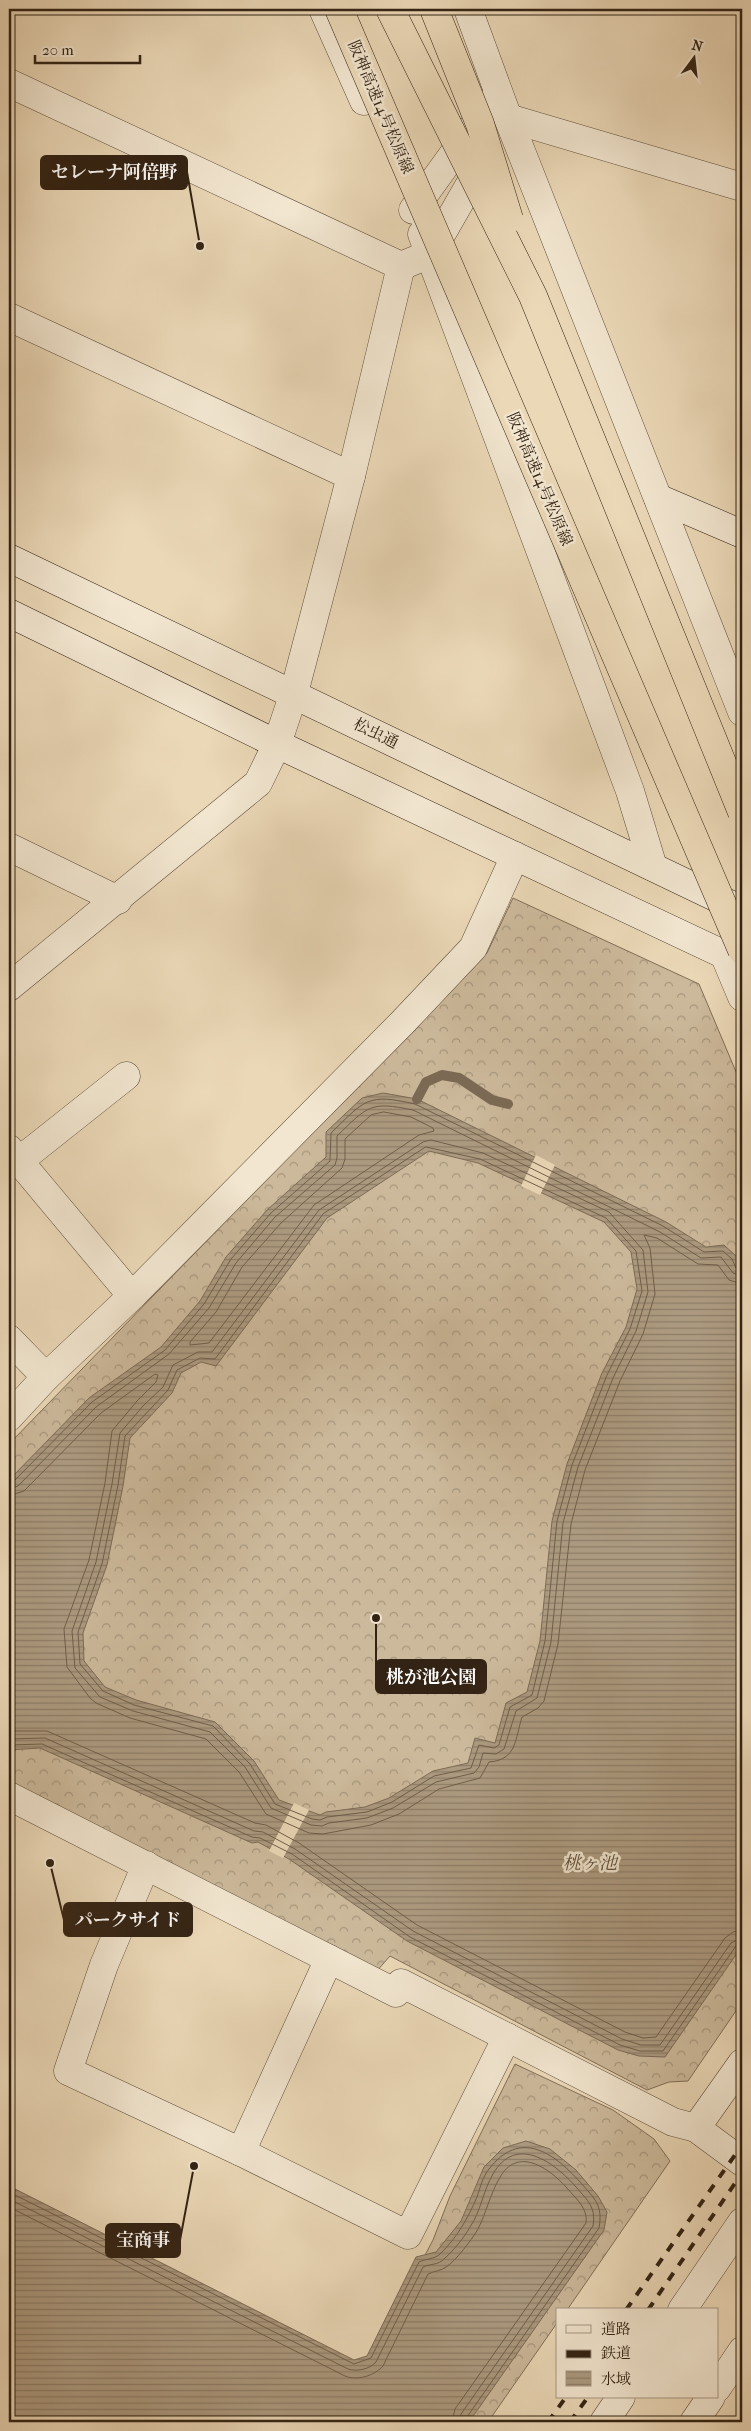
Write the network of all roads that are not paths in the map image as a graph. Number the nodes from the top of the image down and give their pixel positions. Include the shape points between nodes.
1 (323, 9) edge
2 (339, 9) edge
3 (390, 9) edge
4 (434, 9) edge
5 (468, 9) edge
6 (9, 83) edge
7 (498, 91) junction
8 (508, 118) junction
9 (742, 186) edge
10 (413, 210) junction
11 (430, 254) junction
12 (401, 266) junction
13 (533, 296) junction
14 (9, 317) edge
15 (351, 476) junction
16 (658, 498) junction
17 (742, 534) edge
18 (9, 558) edge
19 (9, 613) edge
20 (294, 693) junction
21 (742, 712) edge
22 (277, 744) junction
23 (742, 812) edge
24 (9, 847) edge
25 (515, 856) junction
26 (653, 866) junction
27 (118, 900) junction
28 (742, 910) edge
29 (736, 956) edge
30 (9, 987) edge
31 (742, 997) edge
32 (126, 1076) dead end
33 (12, 1154) edge
34 (132, 1296) junction
35 (9, 1339) edge
36 (46, 1377) junction
37 (9, 1417) edge
38 (9, 1796) edge
39 (146, 1865) junction
40 (329, 1958) junction
41 (507, 2037) junction
42 (742, 2063) edge
43 (696, 2128) junction
44 (240, 2152) junction
45 (742, 2162) edge
46 (742, 2222) edge
47 (683, 2308) edge
48 (742, 2351) edge
49 (718, 2387) edge
50 (620, 2398) edge
51 (710, 2398) edge
52 (604, 2422) edge
53 (694, 2422) edge

1 - 10 street
2 - 29 highway, 阪神高速14号松原線, bridge
3 - 13 highway, bridge
4 - 13 highway, bridge via 480,124
5 - 7 street
6 - 12 street
7 - 8 street
7 - 10 street
8 - 9 street
8 - 11 street
8 - 16 street
10 - 11 street
11 - 12 street
11 - 26 street via 630,791
12 - 15 street
13 - 23 highway, bridge
14 - 15 street
15 - 20 street
16 - 17 street
16 - 21 street
18 - 20 street, 松虫通
19 - 22 street
20 - 22 street
20 - 26 street, 松虫通
22 - 25 street
22 - 27 street via 258,783
24 - 27 street
25 - 29 street
25 - 34 street via 473,948
26 - 28 street, 松虫通
27 - 30 street
29 - 31 street
32 - 33 street
33 - 34 street
34 - 36 street
35 - 36 street
36 - 37 street
38 - 39 street
39 - 40 street
39 - 44 street via 104,1965 68,2071
40 - 41 street via 396,1993 401,1983
40 - 44 street
41 - 43 street via 673,2122
41 - 44 street via 408,2235
42 - 43 street
43 - 45 street
46 - 47 street
48 - 49 street
50 - 52 street
51 - 53 street

